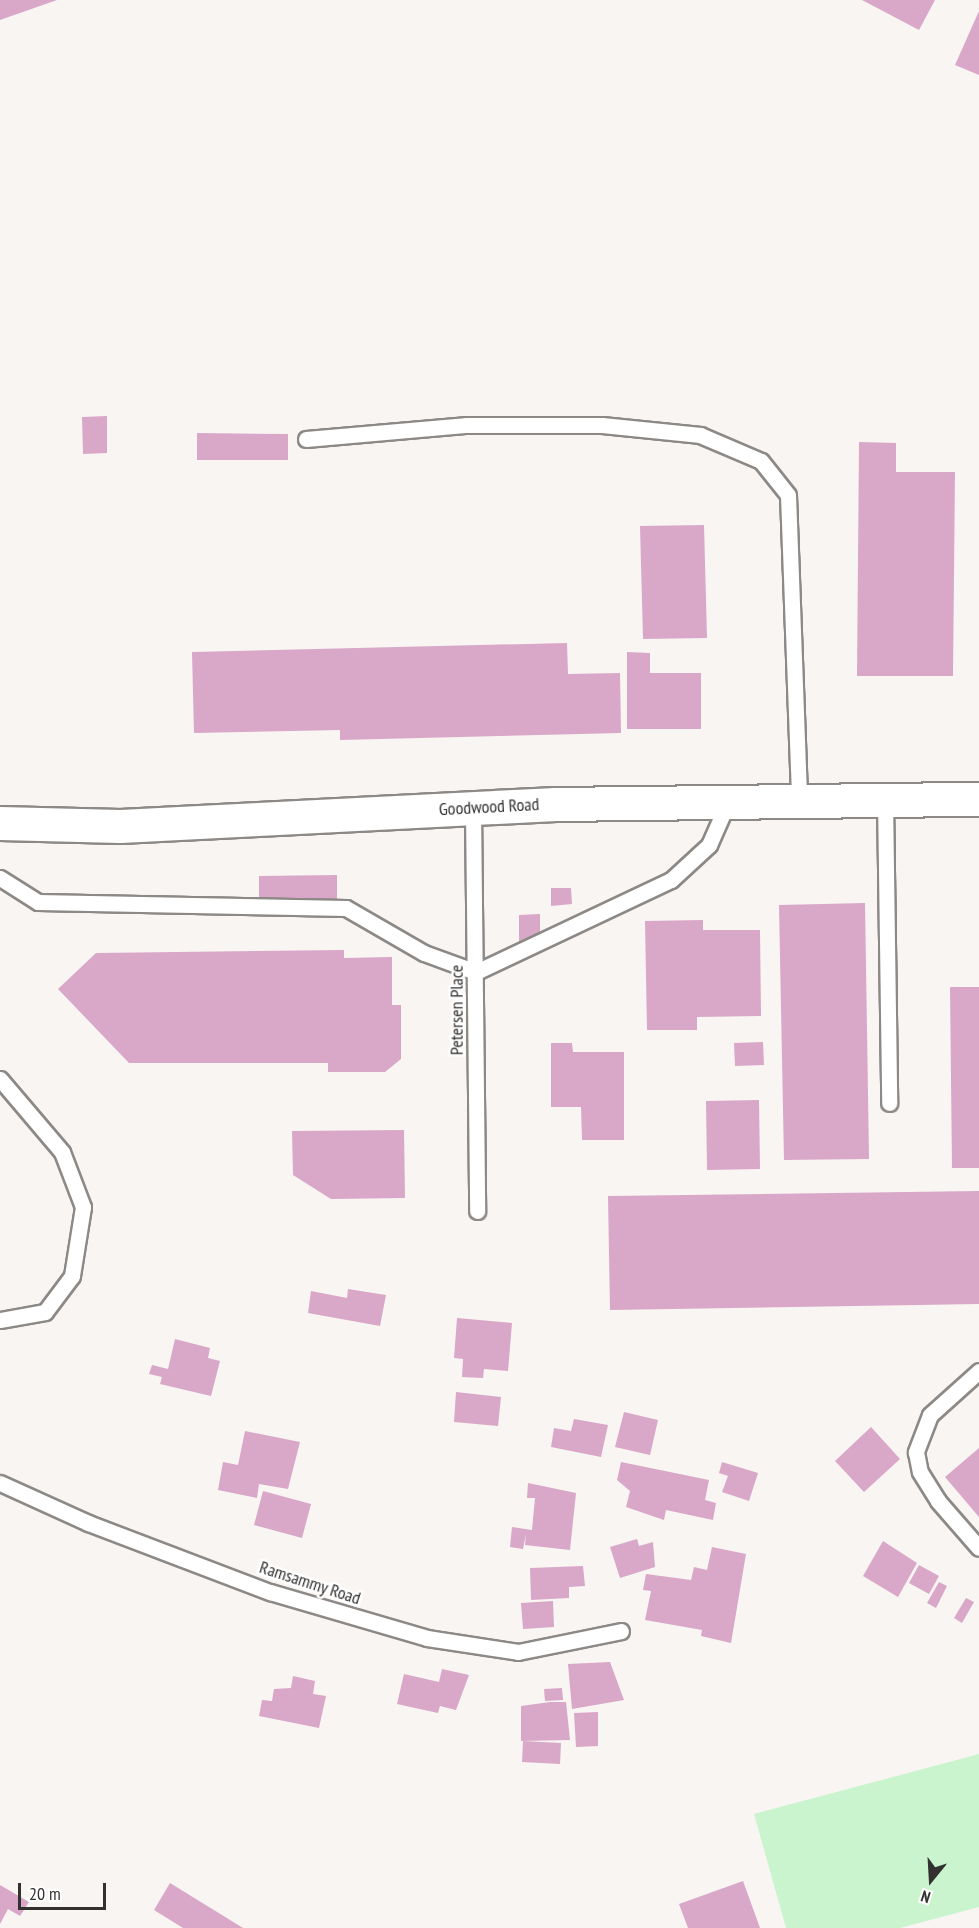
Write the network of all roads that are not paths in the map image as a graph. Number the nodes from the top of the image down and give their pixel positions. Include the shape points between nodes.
1 (306, 439) dead end
2 (885, 798) junction
3 (979, 799) edge
4 (799, 801) junction
5 (728, 802) junction
6 (472, 808) junction
7 (0, 823) edge
8 (0, 878) edge
9 (476, 972) junction
10 (0, 1079) edge
11 (889, 1103) dead end
12 (477, 1211) dead end
13 (0, 1320) edge
14 (979, 1371) edge
15 (0, 1483) edge
16 (979, 1548) edge
17 (621, 1631) dead end

1 - 4 lane via 467,425 602,425 700,435 761,461 788,495
2 - 3 street, Goodwood Road
2 - 4 street, Goodwood Road
2 - 11 lane
4 - 5 street, Goodwood Road
5 - 6 street, Goodwood Road
5 - 9 lane via 709,845 671,880
6 - 7 street, Goodwood Road via 120,826
6 - 9 lane, Petersen Place
8 - 9 lane via 38,902 346,908 424,953
9 - 12 lane, Petersen Place
10 - 13 lane via 63,1152 83,1207 72,1276 45,1312
14 - 16 lane via 930,1415 916,1452 920,1472 938,1502
15 - 17 lane, Ramsammy Road via 88,1523 270,1592 427,1638 518,1652

